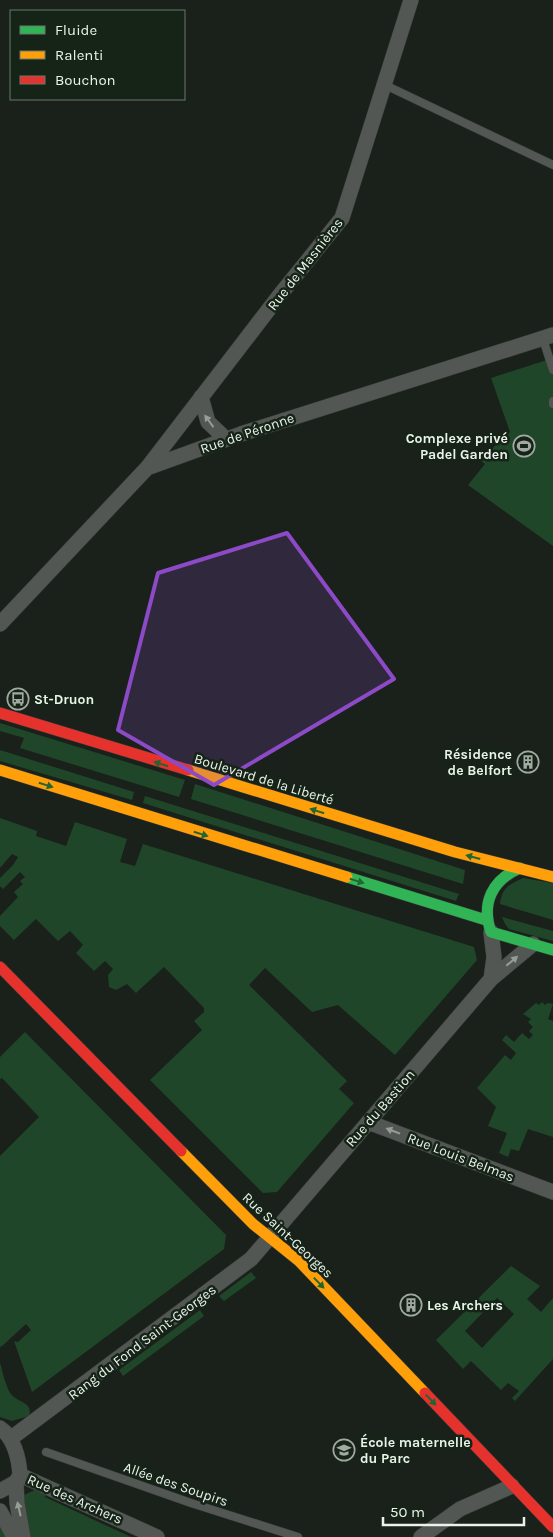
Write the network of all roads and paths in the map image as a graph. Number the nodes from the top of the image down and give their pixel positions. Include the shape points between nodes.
1 (411, 0) edge
2 (385, 86) junction
3 (553, 165) edge
4 (548, 337) edge
5 (553, 370) edge
6 (201, 397) junction
7 (226, 439) junction
8 (147, 468) junction
9 (0, 624) edge
10 (0, 713) edge
11 (0, 770) edge
12 (520, 868) junction
13 (553, 877) edge
14 (488, 926) junction
15 (533, 944) junction
16 (553, 950) edge
17 (0, 967) edge
18 (491, 979) junction
19 (368, 1122) junction
20 (553, 1192) edge
21 (270, 1239) junction
22 (5, 1434) edge
23 (46, 1452) dead end
24 (18, 1478) junction
25 (512, 1486) junction
26 (0, 1491) edge
27 (0, 1511) edge
28 (553, 1527) edge
29 (14, 1537) edge
30 (23, 1537) edge
31 (158, 1537) edge
32 (298, 1537) edge
33 (421, 1537) edge

1 - 2 street, Rue de Masnières
2 - 3 lane
2 - 6 street, Rue de Masnières via 342,218
4 - 5 lane
4 - 7 street, Rue de Péronne
7 -> 6 street via 208,422
6 - 8 street, Rue de Masnières
7 - 8 street, Rue de Péronne
8 - 9 street, Rue de Péronne
12 -> 10 main road, Boulevard de la Liberté via 456,852
11 -> 14 main road
12 - 13 main road, Boulevard de la Liberté
12 - 14 main road via 503,875 492,888 487,904
14 - 15 main road
14 - 18 street via 494,957
15 - 16 main road
18 -> 15 street, Rue du Bastion
17 - 21 main road, Rue Saint-Georges
18 - 19 street, Rue du Bastion
20 -> 19 street, Rue Louis Belmas
19 - 21 street, Rue du Bastion
21 - 22 street, Rang du Fond Saint-Georges via 240,1269
21 -> 25 main road, Rue Saint-Georges via 299,1261
22 - 24 street via 18,1457
23 - 32 lane, Allée des Soupirs
24 - 26 street
30 -> 24 street via 17,1503
24 - 31 street, Rue des Archers
25 - 28 main road, Rue Saint-Georges
25 - 33 street via 460,1509
27 - 29 street

